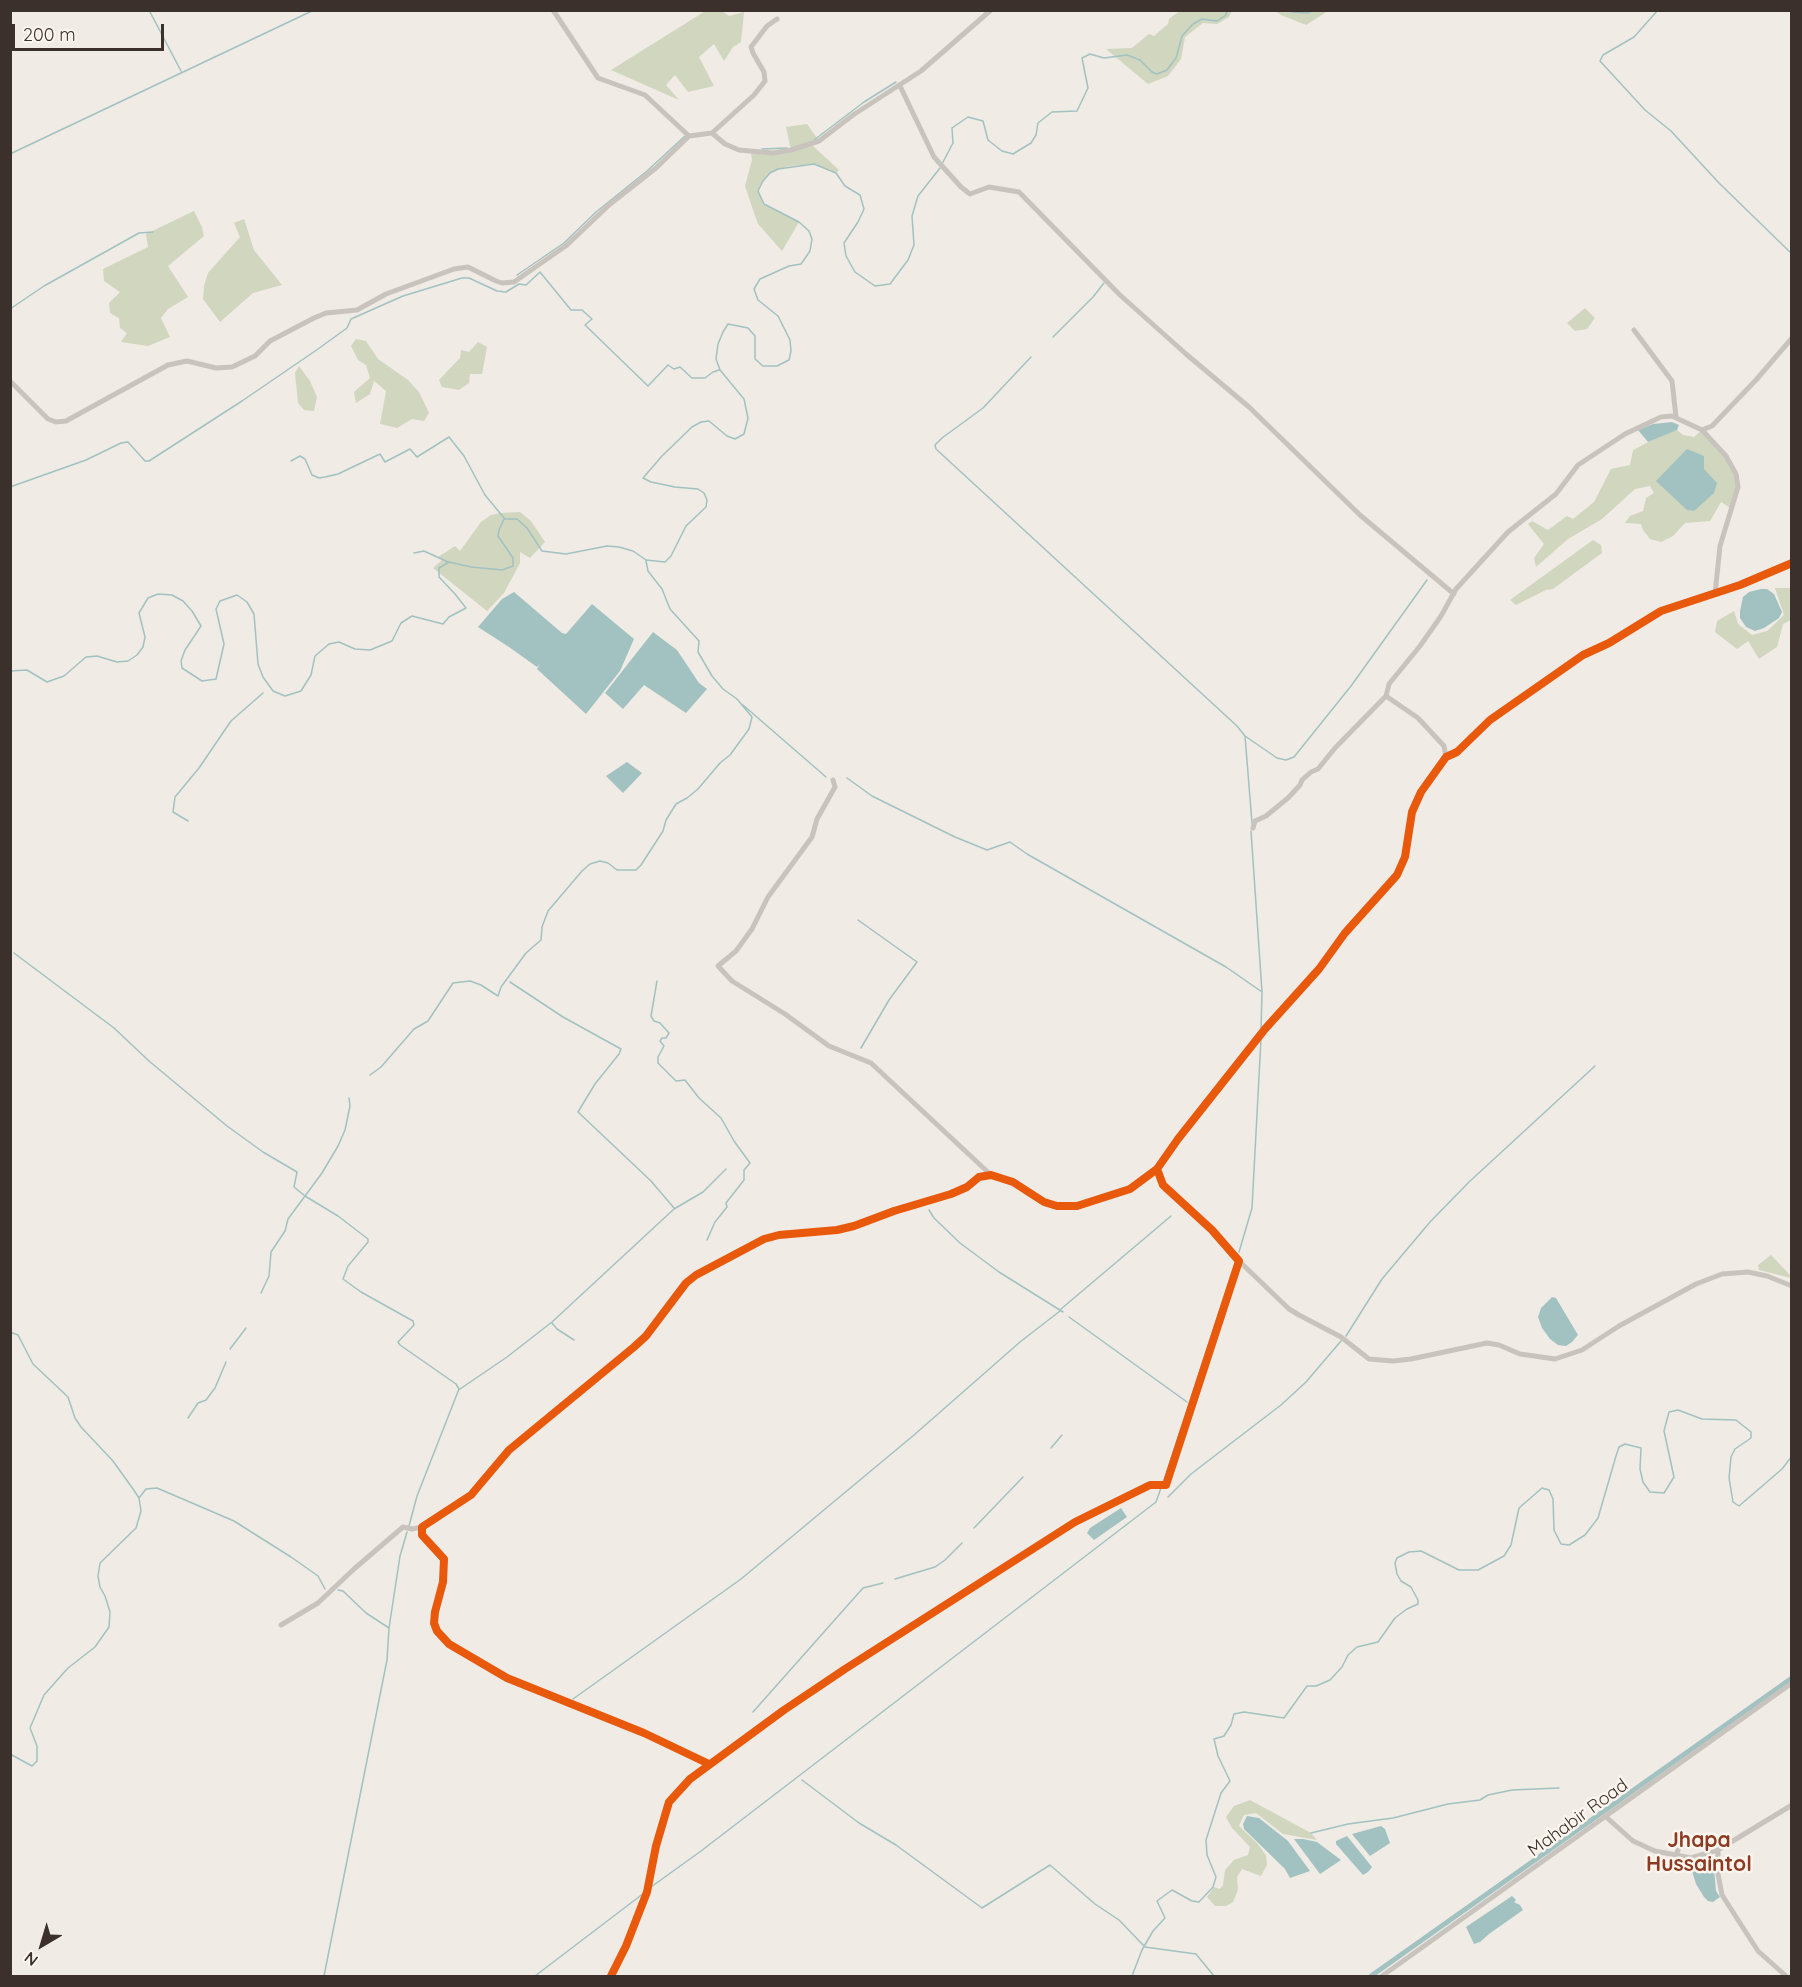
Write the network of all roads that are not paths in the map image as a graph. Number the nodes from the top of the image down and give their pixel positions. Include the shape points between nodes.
1 (553, 10) edge
2 (991, 10) edge
3 (777, 19) dead end
4 (900, 86) junction
5 (712, 133) junction
6 (689, 136) junction
7 (1634, 330) dead end
8 (1791, 338) edge
9 (10, 381) edge
10 (1676, 417) junction
11 (1702, 430) junction
12 (1791, 563) edge
13 (1454, 594) junction
14 (1714, 594) junction
15 (1386, 696) junction
16 (1446, 757) junction
17 (833, 780) dead end
18 (1253, 828) dead end
19 (1158, 1169) junction
20 (991, 1174) junction
21 (1239, 1261) junction
22 (1791, 1286) edge
23 (422, 1527) junction
24 (281, 1625) dead end
25 (1791, 1683) edge
26 (709, 1764) junction
27 (1791, 1805) edge
28 (1605, 1816) junction
29 (1681, 1844) dead end
30 (1718, 1850) junction
31 (1676, 1855) junction
32 (612, 1977) edge
33 (1382, 1977) edge
34 (1786, 1977) edge

1 - 6 street via 598,78 645,95
2 - 4 street
3 - 5 street via 751,47 765,81
4 - 5 street via 819,141 791,150 745,151 725,144
4 - 13 street via 934,157 970,194 989,187 1019,192 1120,295 1250,407 1360,515
5 - 6 street
6 - 9 street via 567,245 514,282 502,283 468,267 454,269 386,294 357,310 314,318 232,367 216,368 187,361 168,365 66,421 48,418
7 - 10 street via 1672,381
8 - 11 street via 1730,408 1712,426
10 - 11 street
10 - 13 street via 1661,417 1624,434 1578,465 1557,494 1508,532
11 - 14 street via 1726,456 1738,487 1720,546
12 - 14 street
13 - 15 street via 1389,684
14 - 16 street via 1661,611 1583,655 1490,720 1457,752
15 - 16 street via 1418,718 1444,746
15 - 18 street via 1318,769 1302,780 1288,798 1255,821
16 - 19 street via 1412,812 1405,857 1397,875 1265,1029
17 - 20 street via 835,787 812,837 768,897 736,951 718,966 732,981 829,1046 871,1063
19 - 20 street via 1130,1189 1077,1206 1044,1202 1013,1182
19 - 21 street via 1163,1185
20 - 23 street via 951,1194 855,1226 764,1239 696,1275 625,1356 509,1450 471,1495
21 - 22 street via 1289,1309 1341,1337 1369,1359 1412,1359 1487,1343 1544,1359 1566,1357 1696,1284 1722,1274 1767,1275
21 - 26 street via 1166,1485 1150,1485 1075,1522 845,1669
23 - 24 street via 403,1527 318,1603
23 - 26 street via 422,1535 444,1559 434,1623 449,1644 507,1678 644,1733
25 - 28 street, Mahabir Road
26 - 32 street via 669,1802 647,1892
27 - 30 street
28 - 31 street via 1633,1841 1662,1854
28 - 33 street, Mahabir Road
29 - 31 street
30 - 31 street via 1690,1858
30 - 34 street via 1722,1895 1758,1951

